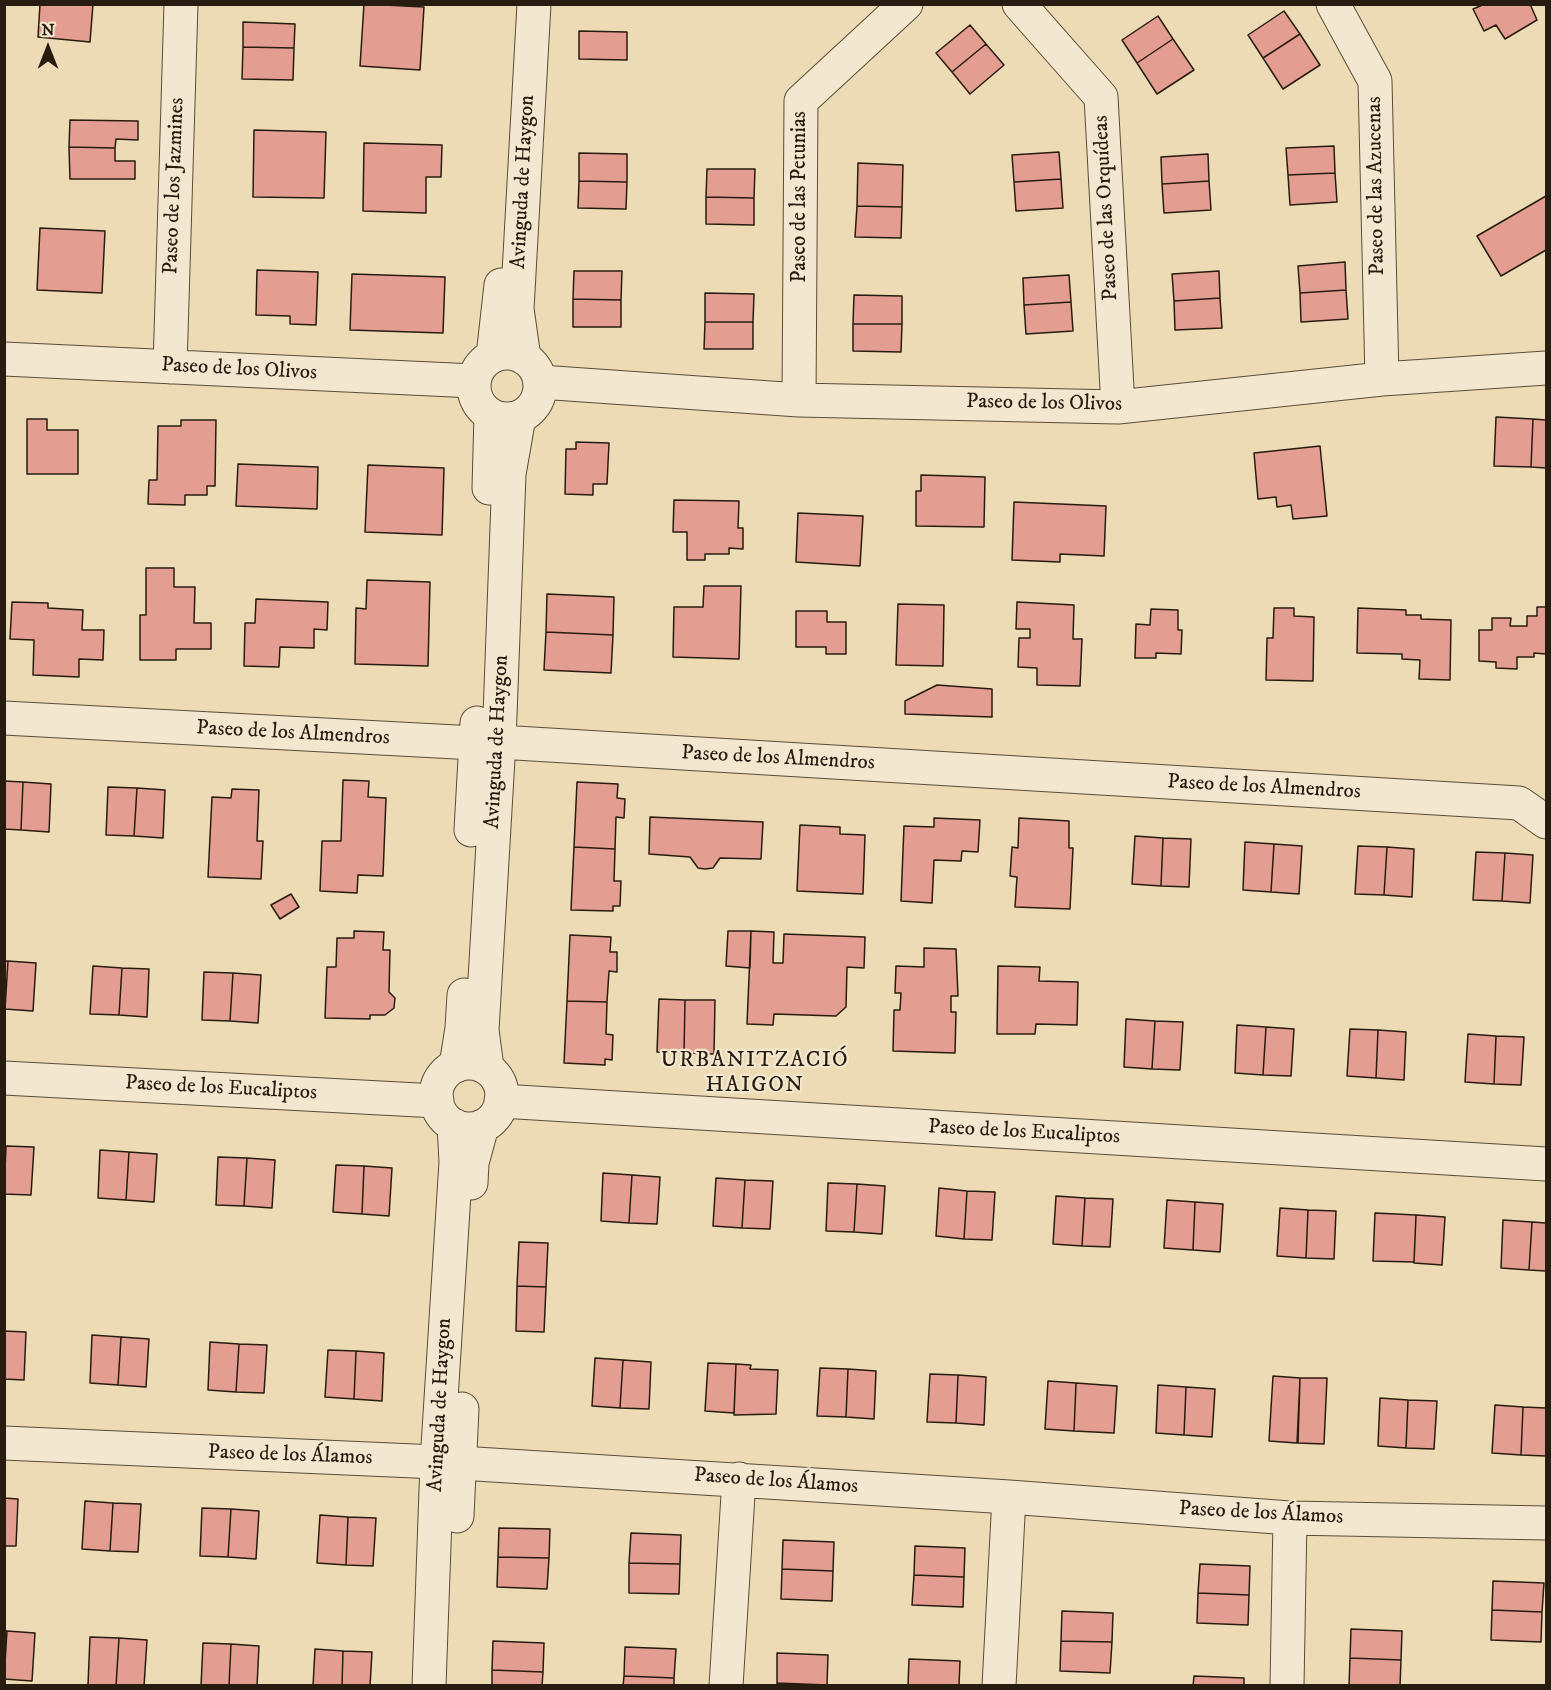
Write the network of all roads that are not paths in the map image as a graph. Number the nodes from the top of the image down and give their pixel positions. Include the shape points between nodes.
1 (181, 4) edge
2 (517, 4) edge
3 (534, 4) edge
4 (906, 4) edge
5 (1019, 4) edge
6 (1333, 4) edge
7 (4, 359) edge
8 (170, 367) junction
9 (1546, 368) edge
10 (508, 369) junction
11 (1382, 379) junction
12 (799, 399) junction
13 (1118, 407) junction
14 (505, 416) junction
15 (4, 718) edge
16 (487, 743) junction
17 (1546, 822) edge
18 (472, 1067) junction
19 (4, 1078) edge
20 (468, 1113) junction
21 (1546, 1164) edge
22 (4, 1443) edge
23 (449, 1462) junction
24 (739, 1479) junction
25 (1009, 1497) junction
26 (1290, 1518) junction
27 (1546, 1523) edge
28 (429, 1686) edge
29 (446, 1686) edge
30 (726, 1686) edge
31 (999, 1686) edge
32 (1287, 1686) edge

1 - 8 street, Paseo de los Jazmines
2 - 10 street, Avinguda de Haygon via 500,308
3 - 10 street, Avinguda de Haygon via 517,309
4 - 12 street, Paseo de las Petunias via 801,101
5 - 13 street, Paseo de las Orquídeas via 1101,97
6 - 11 street, Paseo de las Azucenas via 1375,81
7 - 8 street, Paseo de los Olivos
8 - 10 street, Paseo de los Olivos
9 - 11 street, Paseo de los Olivos
10 - 12 street, Paseo de los Olivos
10 - 14 street via 537,399 529,410
10 - 14 street via 474,391 480,406
11 - 13 street, Paseo de los Olivos
12 - 13 street, Paseo de los Olivos
14 - 16 street, Avinguda de Haygon via 509,474
15 - 16 street, Paseo de los Almendros
16 - 17 street, Paseo de los Almendros via 1519,803
16 - 18 street, Avinguda de Haygon via 482,1030
18 - 20 street, Avinguda de Haygon via 495,1075 502,1093
18 - 20 street, Avinguda de Haygon via 448,1070 438,1084
19 - 20 street, Paseo de los Eucaliptos
20 - 21 street, Paseo de los Eucaliptos
20 - 23 street, Avinguda de Haygon via 472,1164
22 - 23 street, Paseo de los Álamos
23 - 24 street, Paseo de los Álamos
23 - 28 street, Avinguda de Haygon
23 - 29 street, Avinguda de Haygon
24 - 25 street, Paseo de los Álamos
24 - 30 street
25 - 26 street, Paseo de los Álamos
25 - 31 street
26 - 27 street, Paseo de los Álamos
26 - 32 street

